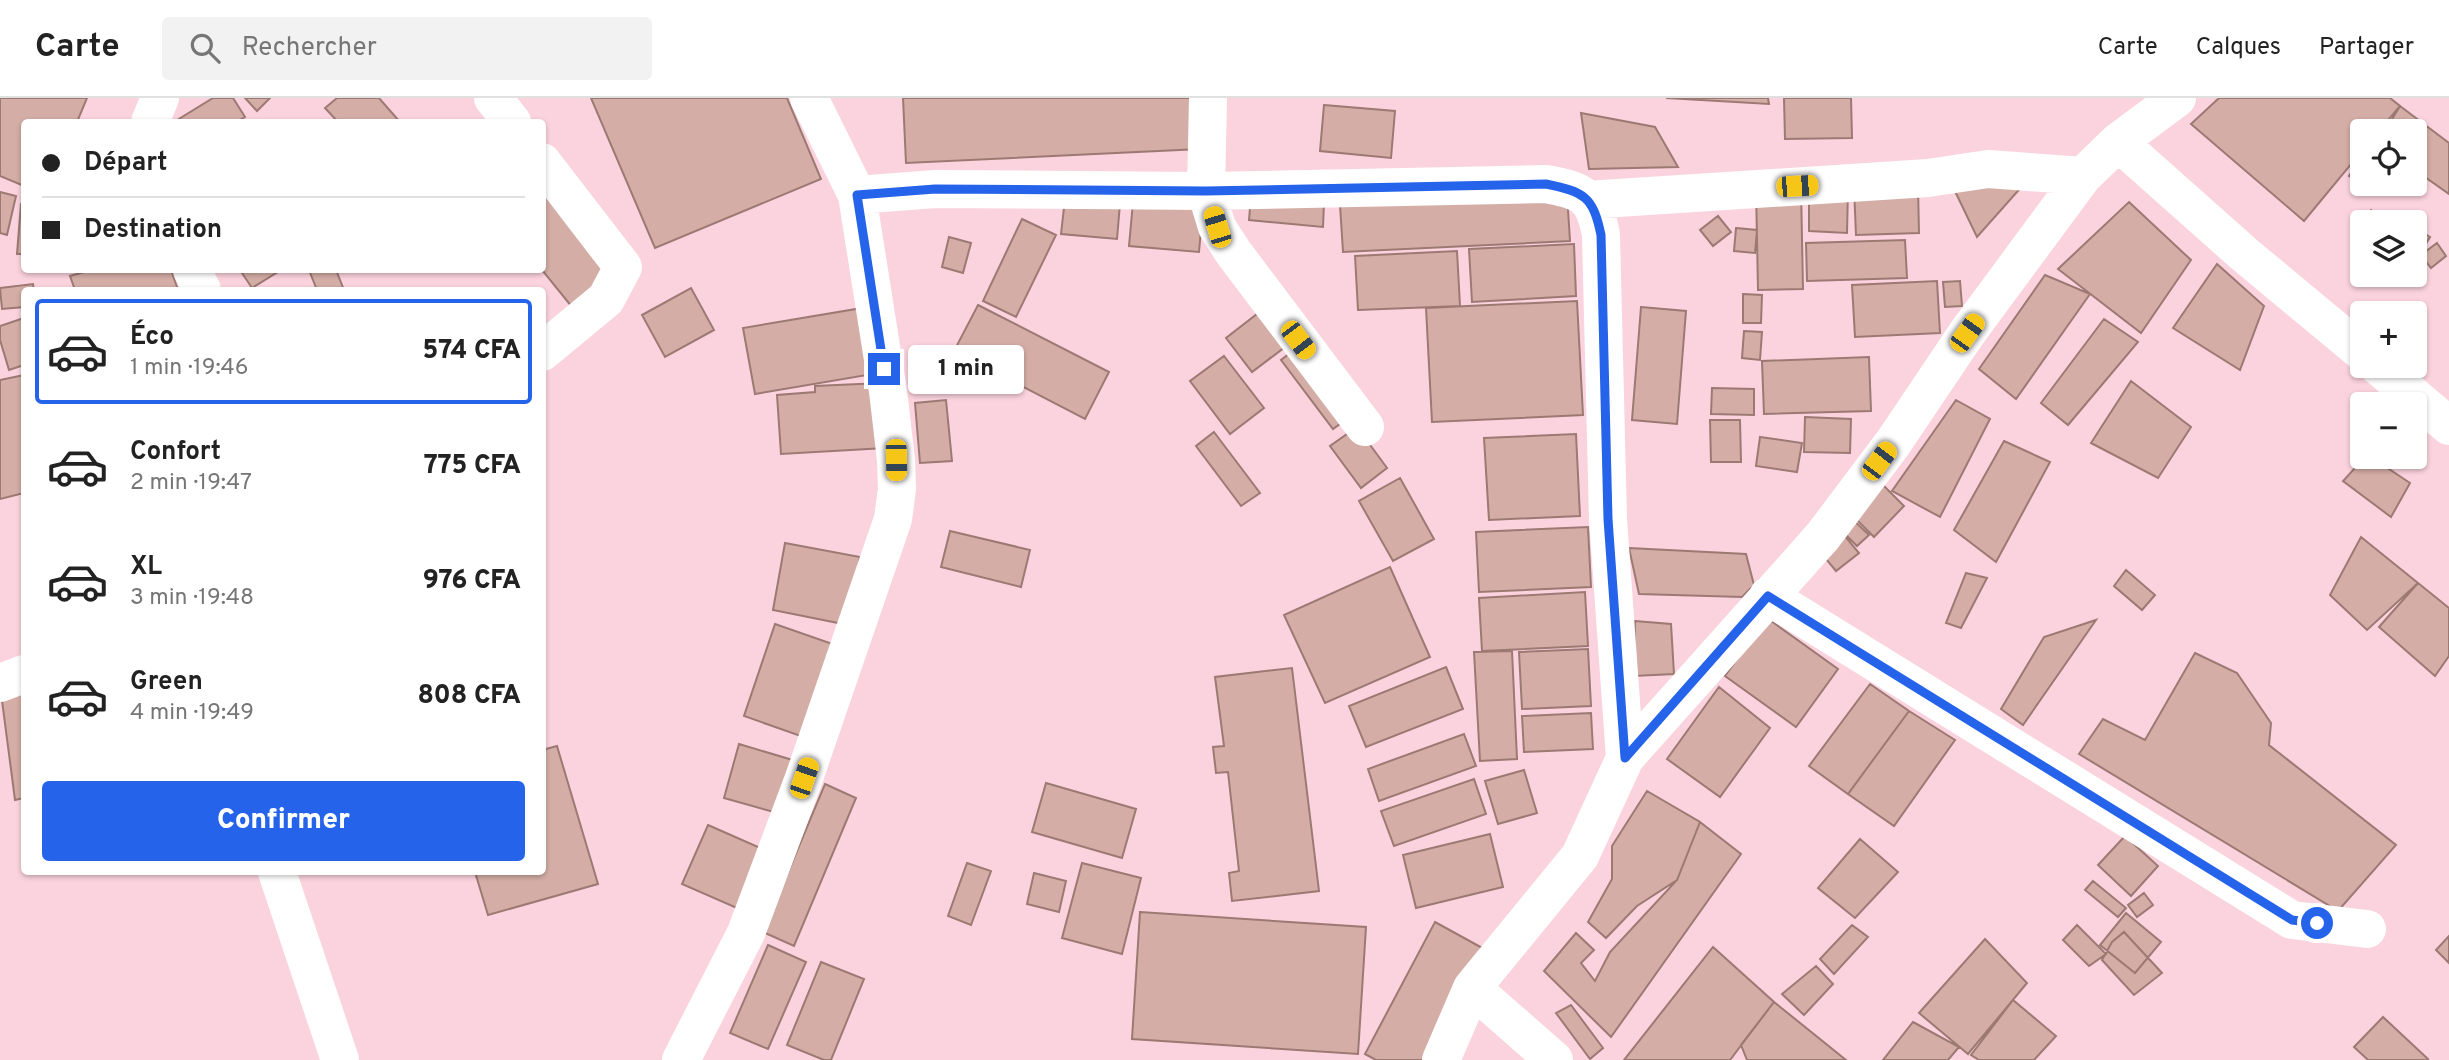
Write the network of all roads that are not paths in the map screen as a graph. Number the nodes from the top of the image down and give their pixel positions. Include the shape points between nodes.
1 (160, 98) edge
2 (493, 98) edge
3 (809, 98) edge
4 (1208, 98) edge
5 (2177, 98) edge
6 (151, 119) edge
7 (510, 119) edge
8 (2118, 142) junction
9 (546, 167) edge
10 (2082, 176) junction
11 (1206, 191) junction
12 (857, 195) junction
13 (1587, 200) junction
14 (2350, 342) edge
15 (546, 349) edge
16 (2392, 378) edge
17 (2449, 426) edge
18 (1365, 427) dead end
19 (1768, 596) junction
20 (21, 675) edge
21 (0, 683) edge
22 (1625, 758) junction
23 (278, 875) edge
24 (2367, 929) dead end
25 (1472, 988) junction
26 (341, 1060) edge
27 (681, 1060) edge
28 (1441, 1060) edge
29 (1554, 1060) edge

1 - 6 street
2 - 7 street
3 - 12 street
4 - 11 street
5 - 8 street
8 - 10 street
8 - 14 street
9 - 15 street via 623,267 606,299
10 - 13 street via 1988,169 1928,178
10 - 19 street via 1831,526
11 - 12 street via 935,189
11 - 13 street via 1546,184 1574,190
11 - 18 street via 1217,227 1233,252
12 - 27 street via 896,460 893,519 746,933
13 - 22 street via 1597,215 1601,235 1608,519
16 - 17 street
19 - 22 street
19 - 24 street via 2292,920
20 - 21 street
22 - 25 street via 1580,856
23 - 26 street
25 - 28 street
25 - 29 street

